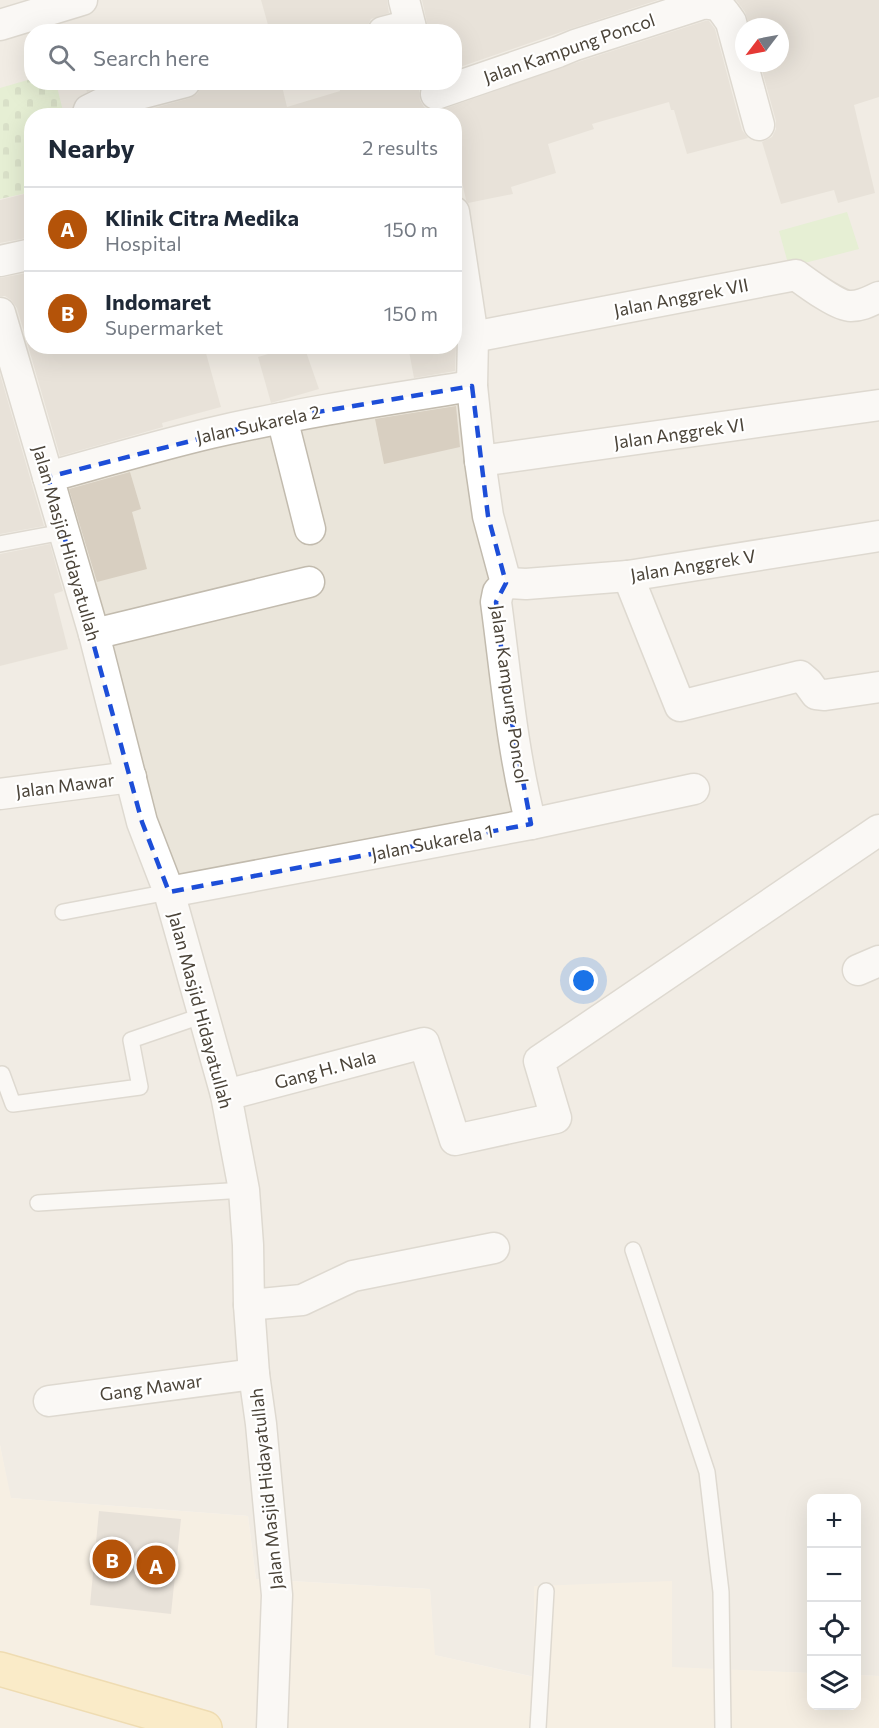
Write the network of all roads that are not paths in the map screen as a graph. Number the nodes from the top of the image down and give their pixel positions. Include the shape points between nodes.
1 (82, 0) edge
2 (0, 24) edge
3 (462, 87) edge
4 (154, 90) edge
5 (455, 90) edge
6 (436, 97) edge
7 (93, 108) edge
8 (759, 124) dead end
9 (24, 256) edge
10 (0, 261) edge
11 (462, 265) edge
12 (879, 297) edge
13 (0, 313) edge
14 (473, 337) junction
15 (472, 386) junction
16 (879, 405) edge
17 (282, 418) junction
18 (480, 461) junction
19 (48, 477) junction
20 (310, 529) dead end
21 (63, 532) junction
22 (879, 536) edge
23 (0, 544) edge
24 (628, 576) junction
25 (309, 582) dead end
26 (506, 583) junction
27 (94, 634) junction
28 (879, 687) edge
29 (131, 777) junction
30 (694, 789) dead end
31 (0, 794) edge
32 (531, 824) junction
33 (879, 831) edge
34 (170, 892) junction
35 (63, 912) dead end
36 (204, 1016) junction
37 (2, 1074) dead end
38 (226, 1095) junction
39 (244, 1190) junction
40 (38, 1203) dead end
41 (494, 1248) dead end
42 (633, 1250) dead end
43 (249, 1305) junction
44 (254, 1374) junction
45 (49, 1401) dead end
46 (546, 1591) dead end
47 (0, 1669) edge
48 (205, 1728) edge
49 (272, 1728) edge
50 (538, 1728) edge
51 (723, 1728) edge

1 - 2 street
3 - 8 street, Jalan Kampung Poncol via 575,45 714,3 731,22
4 - 7 street
5 - 6 street, Jalan Kampung Poncol
9 - 10 street
11 - 14 street, Jalan Kampung Poncol
12 - 14 street, Jalan Anggrek VII via 849,307 796,275
13 - 19 street, Jalan Masjid Hidayatullah
14 - 15 street, Jalan Kampung Poncol
15 - 17 street, Jalan Sukarela 2
15 - 18 street, Jalan Kampung Poncol
16 - 18 street, Jalan Anggrek VI
17 - 19 street, Jalan Sukarela 2
17 - 20 street
18 - 26 street, Jalan Kampung Poncol via 488,516
19 - 21 street, Jalan Masjid Hidayatullah
21 - 23 lane
21 - 27 street, Jalan Masjid Hidayatullah
22 - 24 street, Jalan Anggrek V
24 - 26 street, Jalan Anggrek V via 526,585
24 - 28 street via 680,706 800,676 816,694
25 - 27 street
26 - 32 street, Jalan Kampung Poncol via 496,602 506,691
27 - 29 street, Jalan Masjid Hidayatullah
29 - 31 street, Jalan Mawar
29 - 34 street, Jalan Masjid Hidayatullah via 142,822
30 - 32 street, Jalan Sukarela 1
32 - 34 street, Jalan Sukarela 1
33 - 38 street, Gang H. Nala via 539,1061 556,1118 455,1140 424,1043
34 - 35 lane
34 - 36 street, Jalan Masjid Hidayatullah
36 - 37 lane via 131,1040 140,1087 13,1104
36 - 38 street, Jalan Masjid Hidayatullah
38 - 39 street, Jalan Masjid Hidayatullah
39 - 40 lane
39 - 43 street, Jalan Masjid Hidayatullah
41 - 43 street via 354,1276 302,1300
42 - 51 lane via 707,1472 721,1592
43 - 44 street, Jalan Masjid Hidayatullah
44 - 45 street, Gang Mawar
44 - 49 street, Jalan Masjid Hidayatullah via 277,1594
46 - 50 lane
47 - 48 main road

